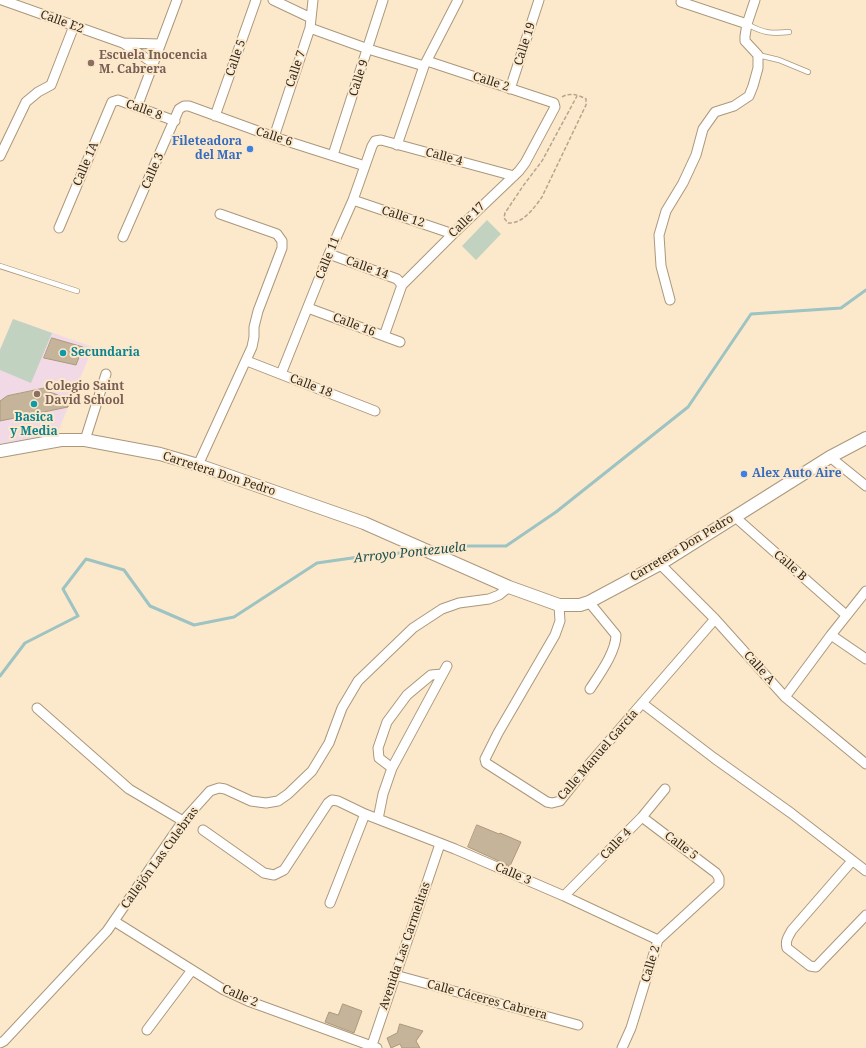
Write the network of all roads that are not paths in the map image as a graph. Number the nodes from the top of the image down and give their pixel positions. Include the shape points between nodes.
1 (2, 0) edge
2 (177, 0) edge
3 (256, 0) edge
4 (273, 0) edge
5 (313, 0) edge
6 (383, 0) edge
7 (458, 0) edge
8 (539, 0) edge
9 (755, 0) edge
10 (681, 2) dead end
11 (310, 18) junction
12 (747, 24) junction
13 (74, 26) junction
14 (310, 28) junction
15 (789, 32) dead end
16 (123, 43) junction
17 (160, 44) junction
18 (368, 49) junction
19 (758, 55) junction
20 (153, 63) junction
21 (425, 64) junction
22 (808, 72) dead end
23 (510, 89) junction
24 (114, 101) joint
25 (555, 105) joint
26 (184, 106) joint
27 (137, 107) junction
28 (215, 116) junction
29 (175, 121) junction
30 (274, 137) junction
31 (375, 141) joint
32 (397, 145) junction
33 (333, 155) junction
34 (0, 156) edge
35 (365, 166) junction
36 (514, 176) junction
37 (353, 200) junction
38 (220, 214) dead end
39 (59, 228) dead end
40 (453, 234) junction
41 (123, 237) dead end
42 (329, 254) junction
43 (0, 266) edge
44 (402, 285) junction
45 (77, 291) dead end
46 (670, 300) dead end
47 (308, 308) junction
48 (384, 336) junction
49 (400, 342) dead end
50 (247, 361) junction
51 (106, 374) dead end
52 (281, 374) junction
53 (375, 411) dead end
54 (866, 438) edge
55 (85, 440) junction
56 (0, 451) edge
57 (830, 457) junction
58 (198, 465) junction
59 (866, 486) edge
60 (734, 516) junction
61 (660, 564) junction
62 (509, 587) junction
63 (866, 592) edge
64 (589, 602) junction
65 (559, 605) junction
66 (846, 615) junction
67 (715, 619) junction
68 (831, 635) junction
69 (866, 659) edge
70 (447, 666) dead end
71 (442, 674) junction
72 (590, 689) dead end
73 (785, 697) junction
74 (642, 703) junction
75 (37, 708) dead end
76 (866, 764) edge
77 (392, 768) junction
78 (665, 789) dead end
79 (366, 814) junction
80 (642, 817) junction
81 (378, 819) junction
82 (183, 821) junction
83 (203, 830) dead end
84 (440, 844) junction
85 (852, 861) junction
86 (866, 871) edge
87 (719, 878) joint
88 (564, 896) junction
89 (330, 903) dead end
90 (866, 915) edge
91 (114, 921) junction
92 (658, 940) junction
93 (192, 970) junction
94 (395, 975) junction
95 (578, 1025) dead end
96 (147, 1030) dead end
97 (0, 1043) edge
98 (373, 1047) edge
99 (622, 1048) edge

1 - 13 street, Calle E2
2 - 17 street
3 - 28 street, Calle 5
4 - 11 street
5 - 11 street, Calle 7
6 - 18 street, Calle 9
7 - 21 street
8 - 23 street, Calle 19
9 - 12 street
10 - 12 street
11 - 14 street, Calle 7
12 - 15 lane via 759,31
12 - 19 street via 746,41
13 - 16 street, Calle E2
13 - 34 street via 51,85 26,102
14 - 18 street, Calle 2
14 - 30 street, Calle 7
16 - 17 street, Calle E2
16 - 20 street, Calle E2
17 - 20 street
18 - 21 street, Calle 2
18 - 33 street, Calle 9
19 - 22 lane via 779,60
19 - 46 street via 758,68 749,96 734,106 715,112 703,129 696,155 666,211 659,235 661,266
20 - 27 street
21 - 23 street, Calle 2
21 - 32 street
23 - 25 street, Calle 2
24 - 27 street, Calle 8
24 - 39 street, Calle 1A
25 - 36 street, Calle 17 via 555,110 525,163
26 - 28 street, Calle 6
26 - 29 street, Calle 3
27 - 29 street, Calle 8
28 - 30 street, Calle 6
29 - 41 street, Calle 3
30 - 33 street, Calle 6
31 - 32 street, Calle 4 via 381,140
31 - 35 street, Calle 11
32 - 36 street, Calle 4
33 - 35 street, Calle 6
35 - 37 street, Calle 11
36 - 40 street, Calle 17
37 - 40 street, Calle 12
37 - 42 street, Calle 11
38 - 50 street via 273,232 282,241 282,252 258,311
40 - 44 street, Calle 17
42 - 44 street, Calle 14 via 397,279
42 - 47 street, Calle 11
43 - 45 lane
44 - 48 street, Calle 17
47 - 48 street, Calle 16
47 - 52 street, Calle 11
48 - 49 street, Calle 16
50 - 52 street, Calle 18
50 - 58 street
51 - 55 street
52 - 53 street, Calle 18
54 - 57 street, Carretera Don Pedro
55 - 56 street, Carretera Don Pedro via 61,440
55 - 58 street, Carretera Don Pedro via 160,454
57 - 59 street
57 - 60 street, Carretera Don Pedro
58 - 62 street, Carretera Don Pedro via 364,523
60 - 61 street, Carretera Don Pedro
60 - 66 street, Calle B
61 - 64 street, Carretera Don Pedro
61 - 67 street, Calle A
62 - 65 street, Carretera Don Pedro
62 - 82 street, Callejón Las Culebras via 489,600 459,603 442,610 413,628 358,681 342,708 329,743 312,771 278,801 251,801 219,788 210,791
63 - 66 street
64 - 65 street, Carretera Don Pedro via 580,605
64 - 72 street via 616,635 616,642 608,659
65 - 74 street, Calle Manuel García via 560,621 555,636 498,733 485,759 486,763 547,802 557,803
66 - 68 street
67 - 73 street, Calle A
67 - 74 street, Calle Manuel García
68 - 69 street
68 - 73 street
70 - 71 street
71 - 77 street
71 - 77 street via 431,676 407,695 387,722 378,748 380,758
73 - 76 street, Calle A
74 - 85 street
75 - 82 street via 129,789
77 - 81 street
78 - 80 street, Calle 4
79 - 81 street, Calle 3
79 - 83 street, Calle 3 via 338,800 332,800 284,870 274,875 264,873
79 - 89 street
80 - 87 street, Calle 5 via 716,873
80 - 88 street, Calle 4
81 - 84 street, Calle 3
82 - 91 street, Callejón Las Culebras
84 - 88 street, Calle 3
84 - 94 street, Avenida Las Carmelitas
85 - 86 street
85 - 90 street via 792,930 787,939 787,948 810,966 816,967
87 - 92 street, Calle 2 via 719,884
88 - 92 street, Calle 3
91 - 93 street, Calle 2
91 - 97 street, Callejón Las Culebras via 47,996
92 - 99 street, Calle 2 via 631,1028
93 - 96 street
93 - 98 street, Calle 2 via 248,1001
94 - 95 street, Calle Cáceres Cabrera
94 - 98 street, Avenida Las Carmelitas

